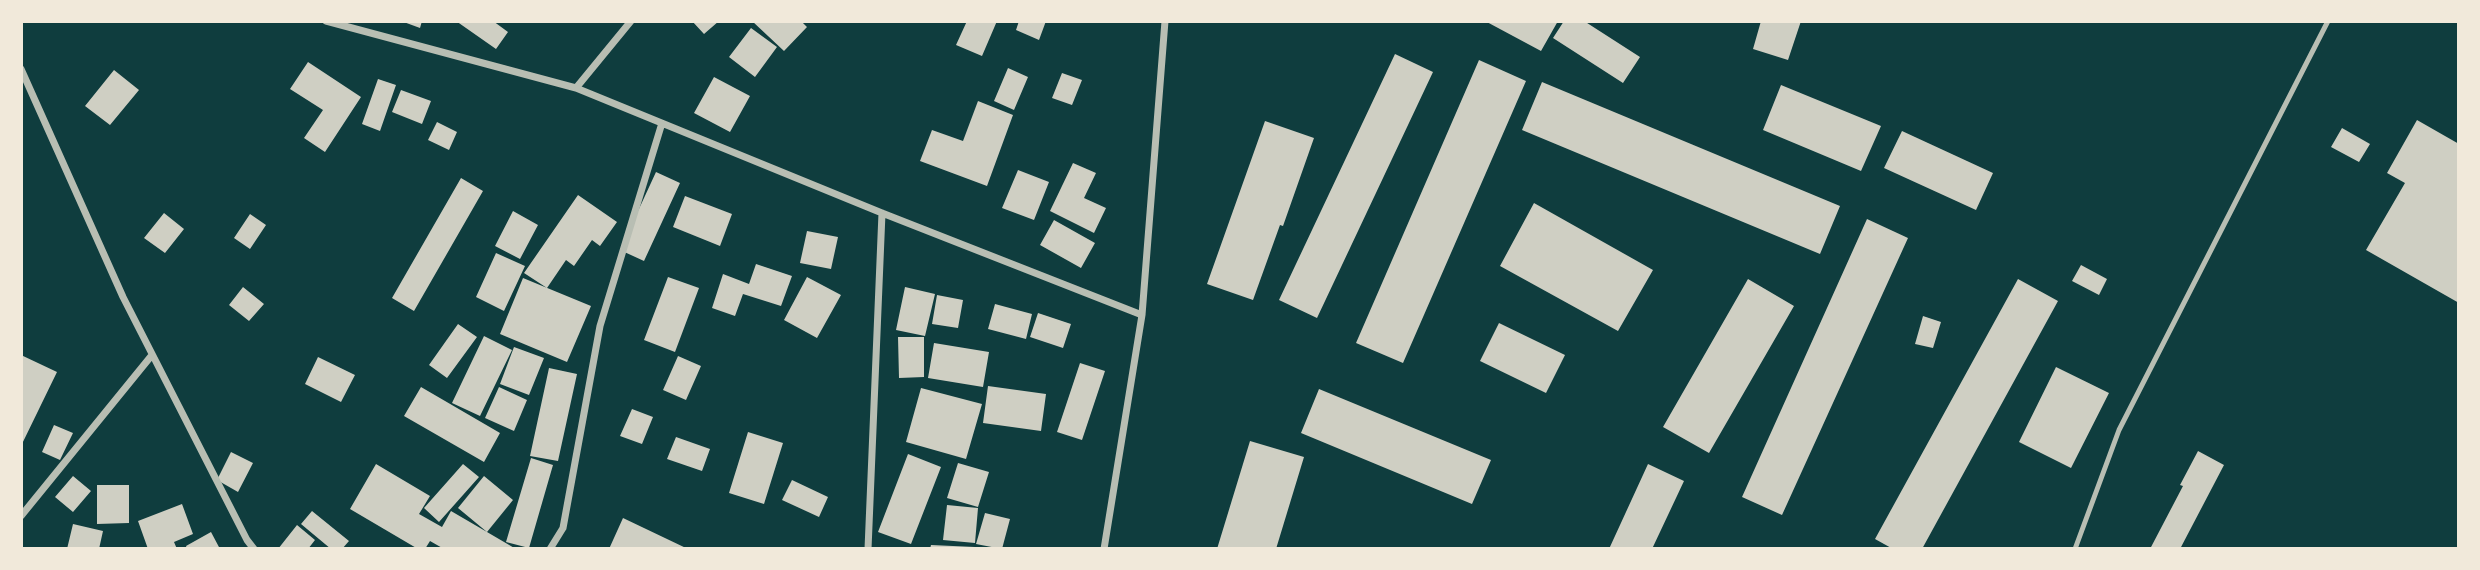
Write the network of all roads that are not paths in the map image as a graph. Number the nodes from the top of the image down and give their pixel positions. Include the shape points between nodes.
1 (326, 21) edge
2 (631, 21) edge
3 (1165, 21) edge
4 (2328, 21) edge
5 (21, 69) edge
6 (576, 88) junction
7 (662, 123) junction
8 (882, 213) junction
9 (1142, 315) junction
10 (152, 355) junction
11 (21, 516) edge
12 (254, 549) edge
13 (550, 549) edge
14 (868, 549) edge
15 (1104, 549) edge
16 (2075, 549) edge

1 - 6 street
2 - 6 street
3 - 9 street
4 - 16 lane via 2119,430
5 - 10 street
6 - 7 street
7 - 8 street
7 - 13 street via 600,326 563,528
8 - 9 street
8 - 14 street
9 - 15 street
10 - 11 street
10 - 12 street

